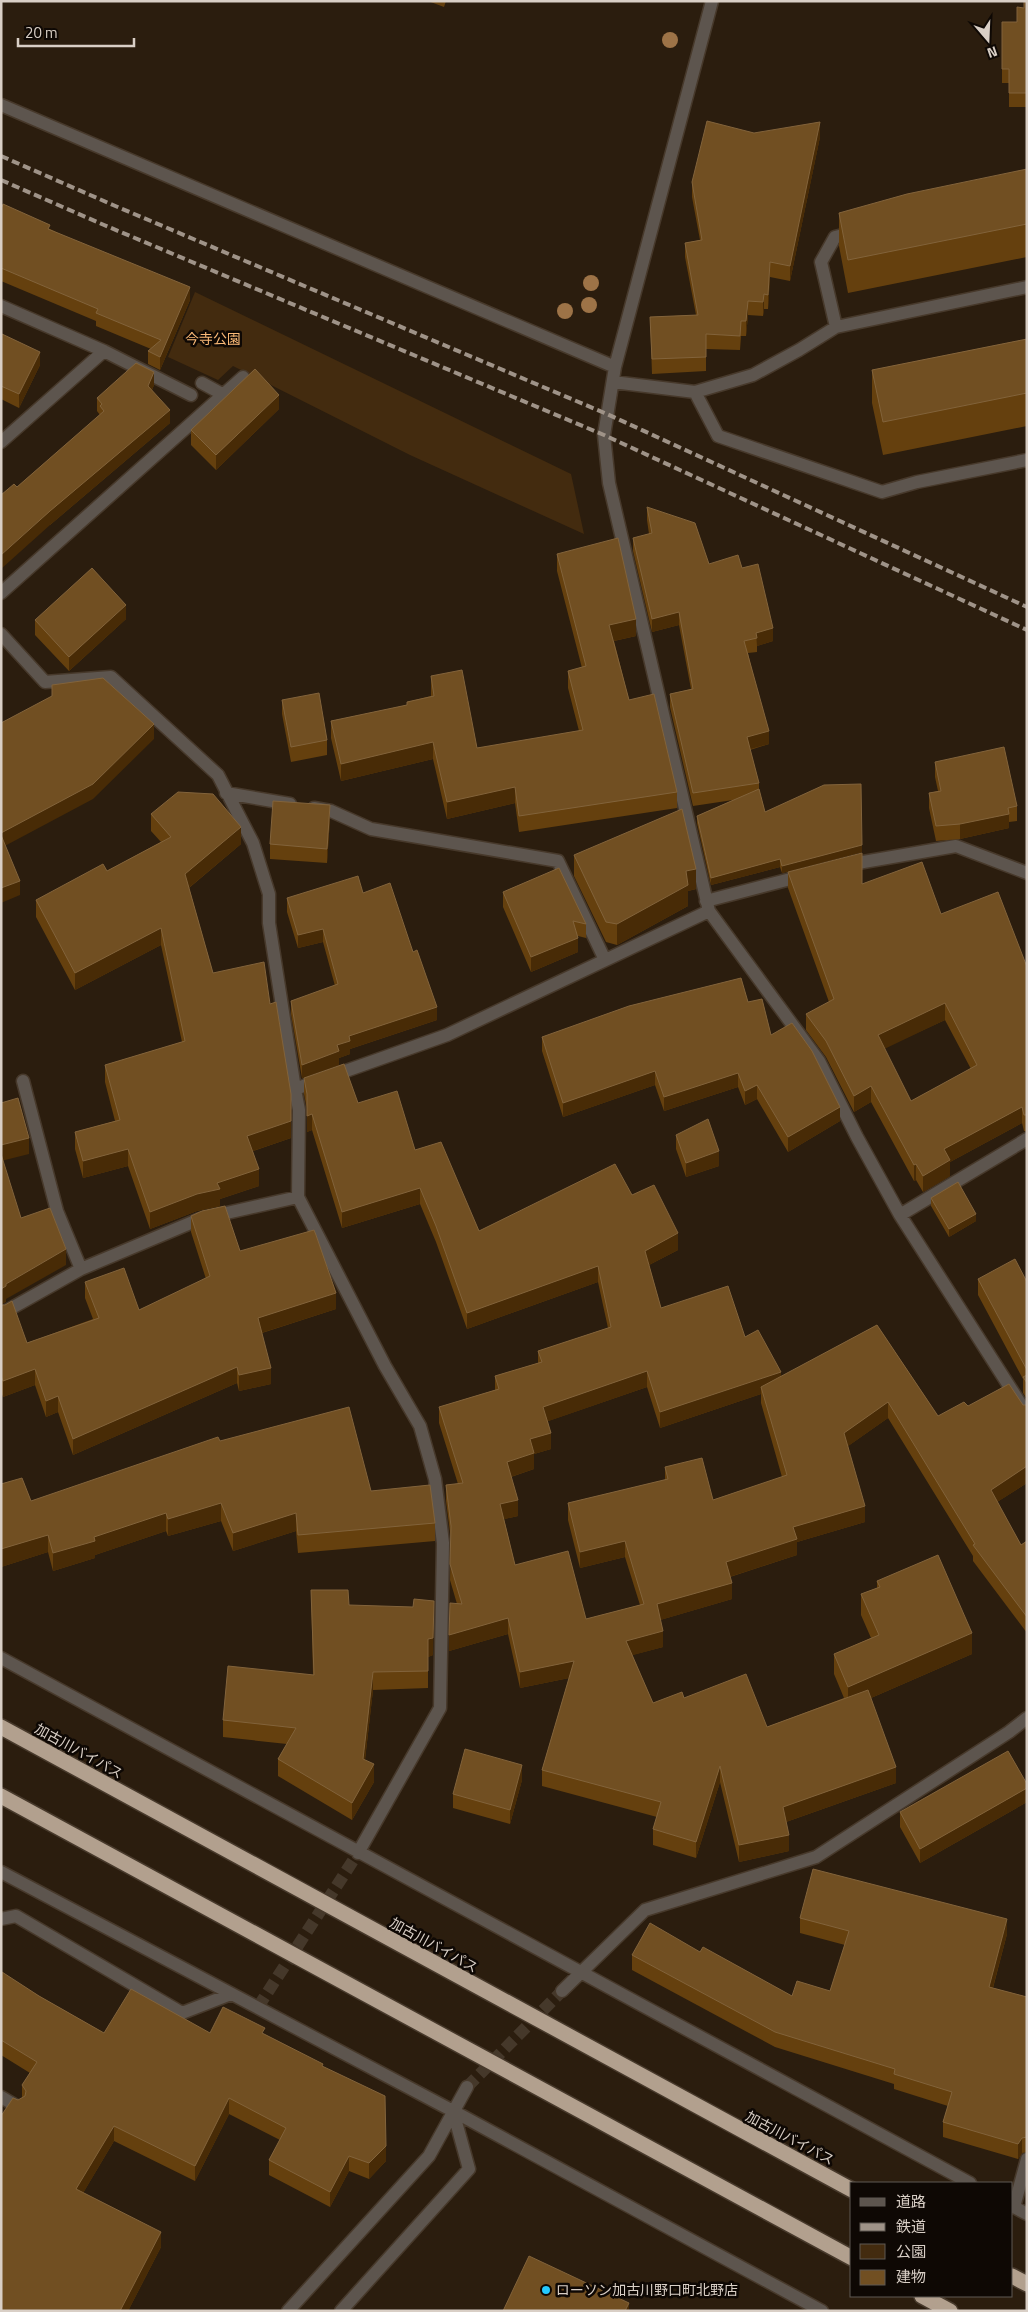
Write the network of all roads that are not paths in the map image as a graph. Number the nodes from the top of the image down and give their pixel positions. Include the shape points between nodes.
1 (712, 1) edge
2 (1, 105) edge
3 (864, 230) edge
4 (1027, 287) edge
5 (1, 306) edge
6 (836, 327) junction
7 (104, 351) junction
8 (615, 367) junction
9 (244, 377) edge
10 (613, 382) junction
11 (202, 383) dead end
12 (695, 392) junction
13 (191, 394) dead end
14 (224, 395) junction
15 (1, 442) edge
16 (1027, 460) edge
17 (1, 594) edge
18 (1, 634) edge
19 (226, 793) junction
20 (837, 867) edge
21 (818, 872) edge
22 (1027, 873) edge
23 (707, 906) junction
24 (605, 960) junction
25 (23, 1081) dead end
26 (295, 1089) junction
27 (1027, 1139) edge
28 (298, 1197) junction
29 (900, 1215) junction
30 (81, 1270) junction
31 (1, 1314) edge
32 (1027, 1414) edge
33 (1, 1658) edge
34 (1027, 1718) edge
35 (1, 1727) edge
36 (1, 1796) edge
37 (358, 1853) junction
38 (1, 1872) edge
39 (1, 1919) edge
40 (582, 1971) junction
41 (562, 1992) tunnel mouth
42 (231, 1994) junction
43 (467, 2087) tunnel mouth
44 (1, 2097) edge
45 (18, 2107) edge
46 (453, 2112) junction
47 (1027, 2159) edge
48 (968, 2182) edge
49 (850, 2189) edge
50 (1013, 2207) edge
51 (1027, 2214) edge
52 (850, 2257) edge
53 (1013, 2277) edge
54 (1027, 2284) edge
55 (924, 2297) edge
56 (818, 2310) edge
57 (288, 2311) edge
58 (340, 2311) edge
59 (950, 2311) edge

1 - 8 street
2 - 8 street
3 - 6 street via 835,237 821,262
4 - 6 street
5 - 7 street
6 - 12 street via 752,375
7 - 13 street
7 - 15 street
8 - 10 street
9 - 14 street
10 - 12 street
10 - 23 street via 604,435 609,483
11 - 14 street
12 - 16 street via 718,436 882,492
14 - 17 street
18 - 19 street via 45,682 111,678 218,775
19 - 24 street via 332,811 371,829 558,861
19 - 26 street via 253,843 269,894 269,923
20 - 22 street via 956,846
21 - 23 street
23 - 24 street
23 - 29 street via 819,1061
24 - 26 street via 447,1035
25 - 30 street via 57,1212
26 - 28 street
27 - 29 street
28 - 30 street via 200,1219
28 - 37 street via 385,1366 420,1426 435,1479 443,1543 440,1708
29 - 32 street
30 - 31 street
33 - 37 street
34 - 40 street via 816,1857 645,1910
35 - 49 highway, 加古川バイパス
36 - 52 highway
37 - 40 street
38 - 42 street
39 - 42 street via 16,1916 182,2013
40 - 41 street
40 - 48 street
42 - 46 street
43 - 46 street
44 - 45 street
46 - 56 street
46 - 57 street via 429,2156
46 - 58 street via 469,2169
47 - 50 street
50 - 51 street
53 - 54 highway
55 - 59 highway

